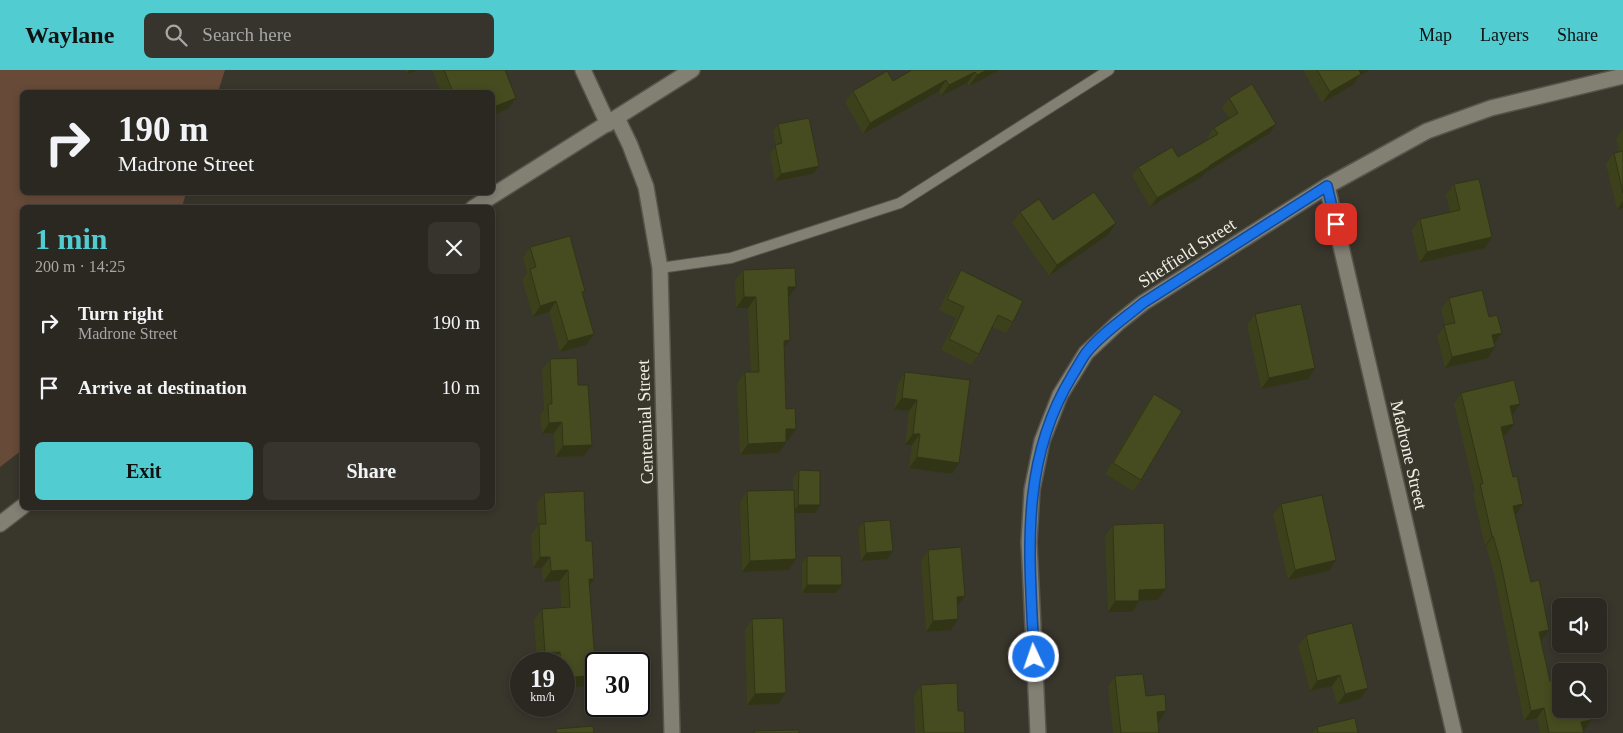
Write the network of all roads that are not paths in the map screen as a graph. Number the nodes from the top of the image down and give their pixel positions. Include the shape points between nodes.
1 (583, 70) edge
2 (692, 70) edge
3 (1109, 70) edge
4 (1623, 76) edge
5 (612, 121) junction
6 (1327, 186) junction
7 (495, 194) edge
8 (494, 195) edge
9 (478, 205) edge
10 (660, 268) junction
11 (20, 508) edge
12 (0, 524) edge
13 (672, 733) edge
14 (1038, 733) edge
15 (1454, 733) edge

1 - 5 street, Centennial Street
2 - 5 street
3 - 10 lane via 900,203 731,258
4 - 6 street, Sheffield Street via 1491,108 1427,131
5 - 7 street
5 - 10 street, Centennial Street via 630,145 646,187
6 - 14 street, Sheffield Street via 1143,303 1086,353 1060,395 1042,441 1032,490 1029,542
6 - 15 street, Madrone Street
8 - 9 street
10 - 13 street, Centennial Street
11 - 12 street

